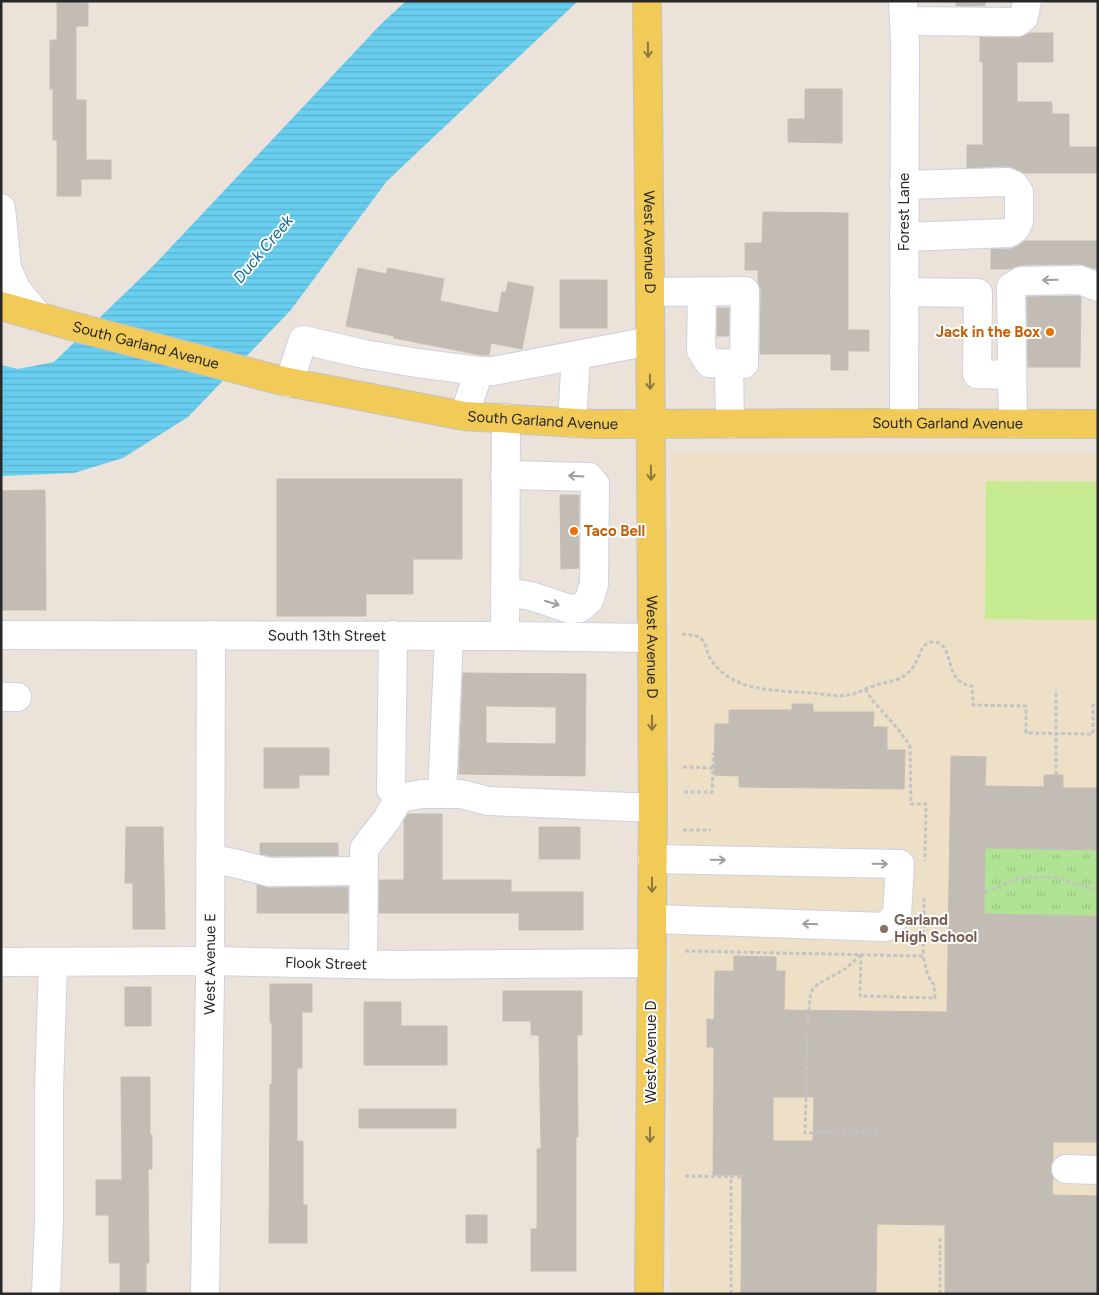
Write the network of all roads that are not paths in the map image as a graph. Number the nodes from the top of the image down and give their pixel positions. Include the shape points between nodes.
1 (647, 1) edge
2 (1026, 1) edge
3 (904, 11) edge
4 (904, 184) junction
5 (1, 208) edge
6 (904, 237) junction
7 (1098, 287) edge
8 (650, 292) junction
9 (702, 292) junction
10 (904, 292) junction
11 (1, 306) edge
12 (39, 317) junction
13 (650, 341) junction
14 (576, 355) junction
15 (729, 364) junction
16 (479, 371) junction
17 (1012, 375) junction
18 (286, 382) junction
19 (464, 416) junction
20 (506, 418) junction
21 (572, 423) junction
22 (904, 423) junction
23 (651, 424) junction
24 (730, 424) junction
25 (1012, 424) junction
26 (1098, 424) edge
27 (505, 475) junction
28 (505, 592) junction
29 (1, 635) edge
30 (211, 635) junction
31 (393, 636) junction
32 (449, 636) junction
33 (505, 636) junction
34 (652, 638) junction
35 (442, 794) junction
36 (399, 798) junction
37 (653, 808) junction
38 (210, 859) junction
39 (652, 859) junction
40 (364, 871) junction
41 (652, 919) junction
42 (210, 961) junction
43 (1, 962) edge
44 (53, 962) junction
45 (651, 963) junction
46 (363, 964) junction
47 (1066, 1169) dead end
48 (1098, 1170) edge
49 (46, 1294) edge
50 (205, 1294) edge
51 (649, 1294) edge

1 -> 8 main road, West Avenue D
2 - 3 street via 1024,16 1018,22
3 - 4 street, Forest Lane
4 - 6 street, Forest Lane
4 - 6 street via 1007,182 1018,192 1018,221 1016,228 1009,233
5 - 12 street via 7,268 16,289
6 - 10 street, Forest Lane
7 -> 17 street via 1080,280 1021,281 1011,287
8 - 9 street
8 - 13 main road, West Avenue D
9 - 15 street via 701,350 709,363
9 - 15 street via 745,291 744,364
10 - 17 street via 978,293 977,374
10 - 22 street, Forest Lane
11 - 12 main road, South Garland Avenue
12 - 18 main road, South Garland Avenue
13 - 14 street
13 -> 23 main road, West Avenue D
14 - 16 street
14 - 21 street
15 - 24 street
16 - 18 street via 417,363 303,340
16 - 19 street
17 - 25 street
18 - 19 main road, South Garland Avenue
19 - 20 main road, South Garland Avenue
20 - 21 main road, South Garland Avenue
20 - 27 street
21 - 23 main road, South Garland Avenue
22 - 24 main road, South Garland Avenue
22 - 25 main road, South Garland Avenue
23 - 24 main road, South Garland Avenue
23 -> 34 main road, West Avenue D
25 - 26 main road, South Garland Avenue
27 - 28 street
28 -> 27 street via 531,596 570,609 580,608 589,600 594,584 594,484 589,477
28 - 33 street
29 - 30 street, South 13th Street
30 - 31 street, South 13th Street
30 - 38 street, West Avenue E
31 - 32 street, South 13th Street
31 - 36 street via 391,789
32 - 33 street, South 13th Street
32 - 35 street
33 - 34 street, South 13th Street
34 -> 37 main road, West Avenue D
35 - 36 street
35 - 37 street via 461,794 488,801
36 - 40 street via 364,849
37 - 39 main road, West Avenue D
38 - 40 street via 269,872
38 - 42 street, West Avenue E
39 -> 41 main road, West Avenue D
39 -> 41 street via 900,864 897,915 885,926
40 - 46 street
41 - 45 main road, West Avenue D
42 - 44 street, Flook Street
42 - 46 street, Flook Street
42 - 50 street, West Avenue E
43 - 44 street, Flook Street
44 - 49 street
45 - 46 street, Flook Street
45 -> 51 main road, West Avenue D
47 - 48 street

